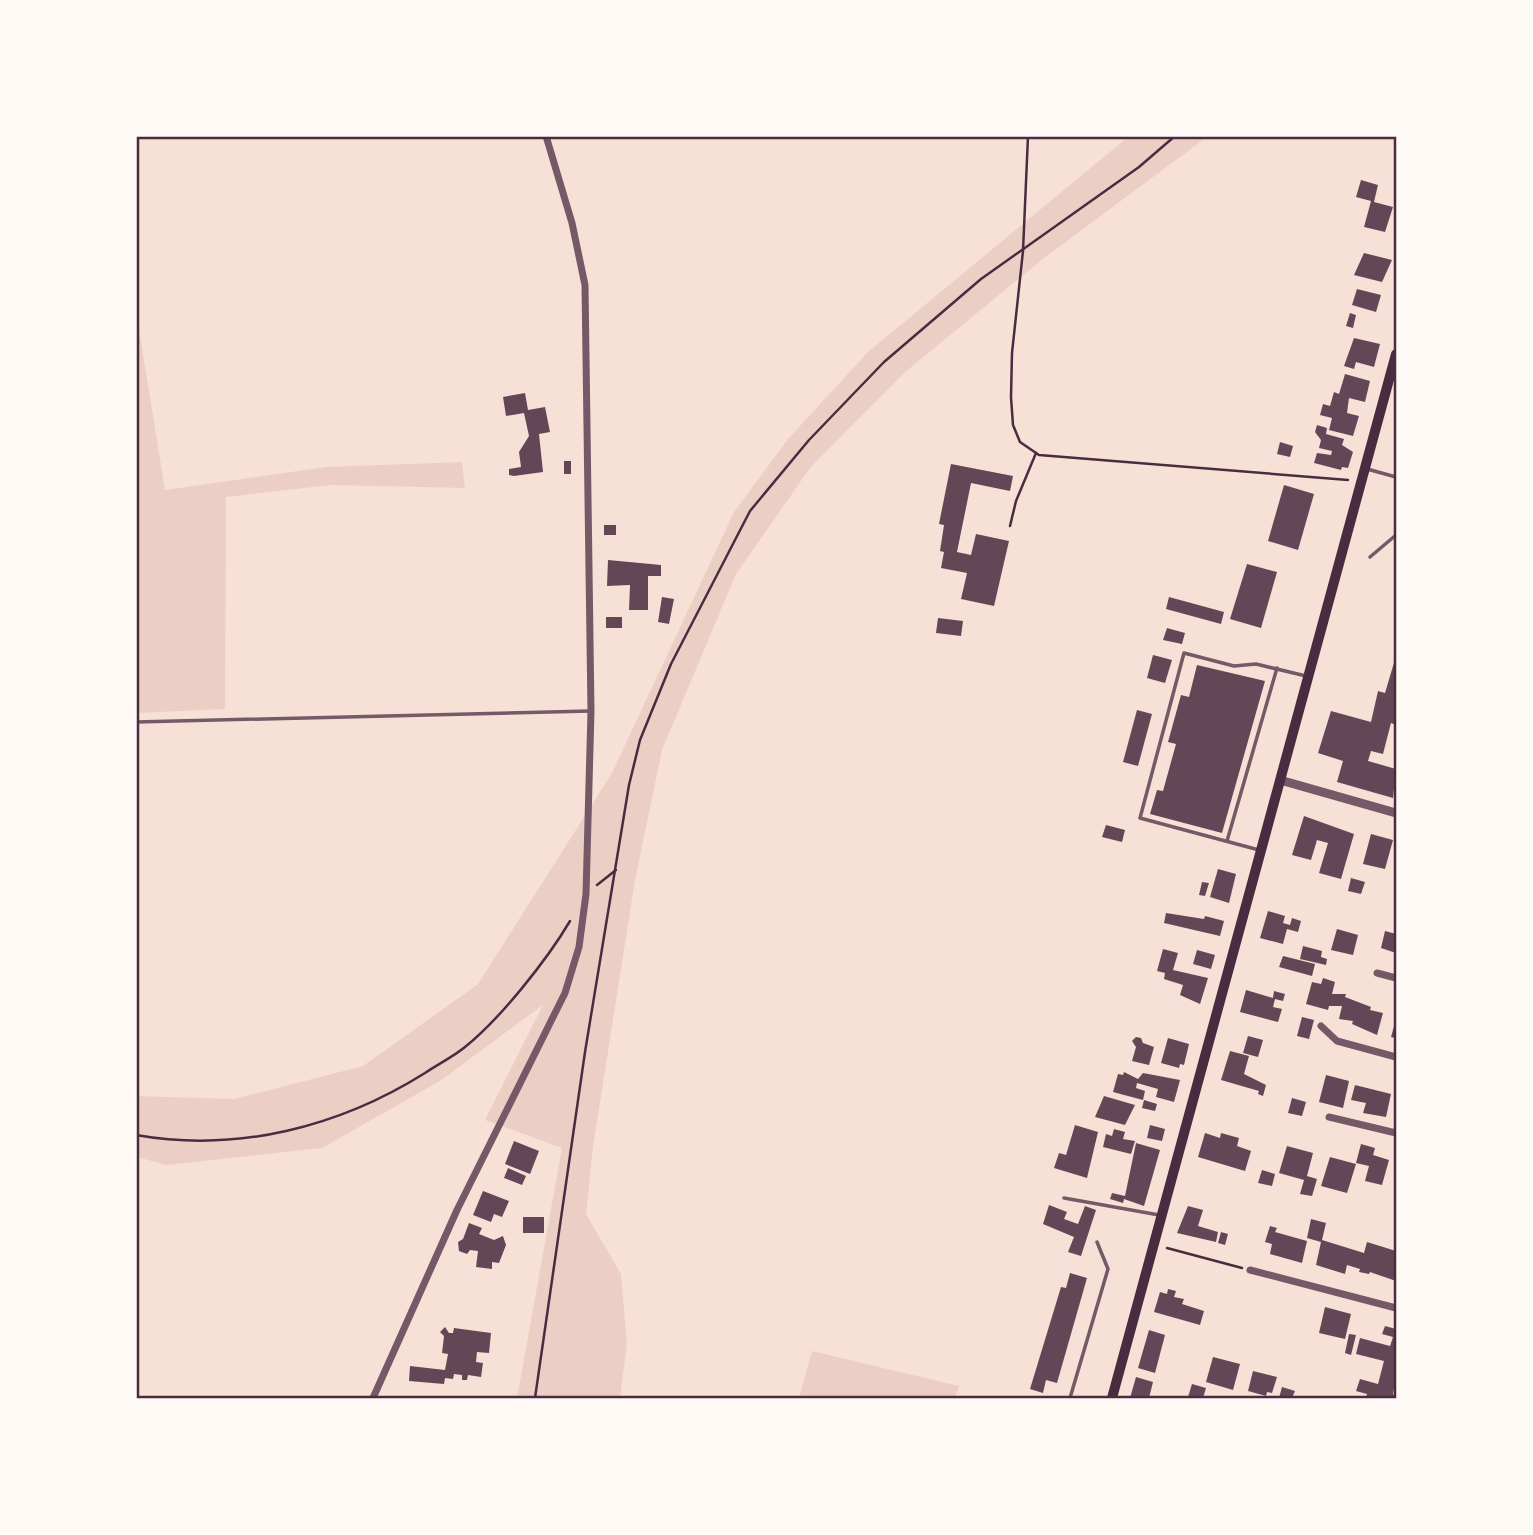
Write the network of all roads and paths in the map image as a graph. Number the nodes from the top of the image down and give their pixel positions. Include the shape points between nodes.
1 (546, 136) edge
2 (1028, 136) edge
3 (1175, 136) edge
4 (1023, 251) junction
5 (1396, 354) edge
6 (1036, 453) junction
7 (1366, 468) junction
8 (1396, 477) edge
9 (1362, 481) junction
10 (1010, 526) dead end
11 (1396, 535) edge
12 (1370, 557) dead end
13 (1277, 668) junction
14 (1308, 677) junction
15 (590, 711) junction
16 (136, 722) edge
17 (1280, 780) junction
18 (1396, 813) edge
19 (1227, 842) junction
20 (1261, 851) junction
21 (617, 870) junction
22 (586, 894) junction
23 (574, 915) dead end
24 (1377, 973) dead end
25 (1396, 978) edge
26 (1321, 1026) dead end
27 (1396, 1057) edge
28 (1329, 1117) dead end
29 (1396, 1133) edge
30 (136, 1135) edge
31 (1063, 1198) dead end
32 (1161, 1215) junction
33 (1097, 1242) dead end
34 (1154, 1244) junction
35 (1250, 1270) joint
36 (1396, 1308) edge
37 (373, 1398) edge
38 (536, 1398) edge
39 (1070, 1398) edge
40 (1112, 1398) edge

1 - 15 street via 585,285
2 - 4 path
3 - 4 path
4 - 6 path via 1011,397 1013,425 1020,442
4 - 21 path via 981,279 884,362 809,440 750,511 654,703 629,785
5 - 7 main road
6 - 9 path
6 - 10 path
7 - 8 lane
7 - 9 main road
9 - 14 main road
11 - 12 lane
13 - 14 lane
13 - 19 lane
13 - 19 lane via 1234,666 1184,653 1140,818
14 - 17 main road
15 - 16 lane
15 - 22 street
17 - 18 street
17 - 20 main road
19 - 20 lane
20 - 32 main road
21 - 22 path
21 - 38 path via 585,1052
22 - 37 street via 579,947 565,993 457,1210
23 - 30 path via 516,993 465,1047 391,1094 323,1123 285,1132 171,1141
24 - 25 street
26 - 27 street via 1336,1041
28 - 29 street
31 - 32 lane
32 - 34 main road
33 - 39 lane via 1108,1269
34 - 35 path
34 - 40 main road
35 - 36 street

